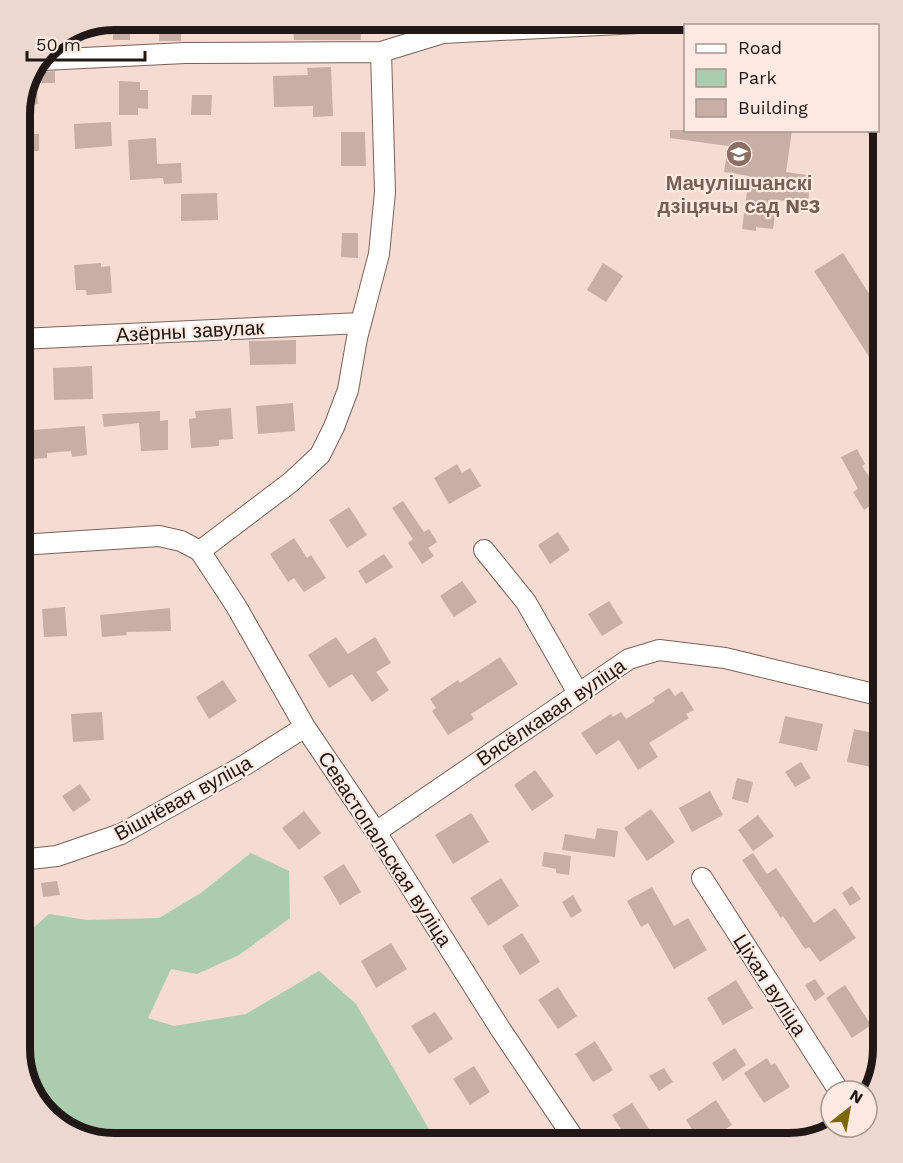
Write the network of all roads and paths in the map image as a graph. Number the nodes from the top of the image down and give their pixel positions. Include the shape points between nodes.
1 (502, 30) edge
2 (381, 52) junction
3 (50, 60) edge
4 (361, 323) junction
5 (30, 339) edge
6 (30, 544) edge
7 (484, 550) dead end
8 (200, 551) junction
9 (578, 693) junction
10 (873, 694) edge
11 (305, 727) junction
12 (376, 832) junction
13 (30, 859) edge
14 (702, 878) dead end
15 (831, 1079) edge
16 (570, 1133) edge

1 - 2 street via 443,33
2 - 3 street via 184,53
2 - 4 street via 385,192 379,254
4 - 5 street, Азёрны завулак
4 - 8 street via 348,390 320,454 291,482
6 - 8 street via 159,536
7 - 9 street via 526,602
8 - 11 street, Севастопальская вуліца
9 - 10 street, Вясёлкавая вуліца via 628,659 659,650 725,658
9 - 12 street, Вясёлкавая вуліца
11 - 12 street, Севастопальская вуліца
11 - 13 street, Вішнёвая вуліца via 121,834 57,856
12 - 16 street, Севастопальская вуліца
14 - 15 street, Ціхая вуліца

